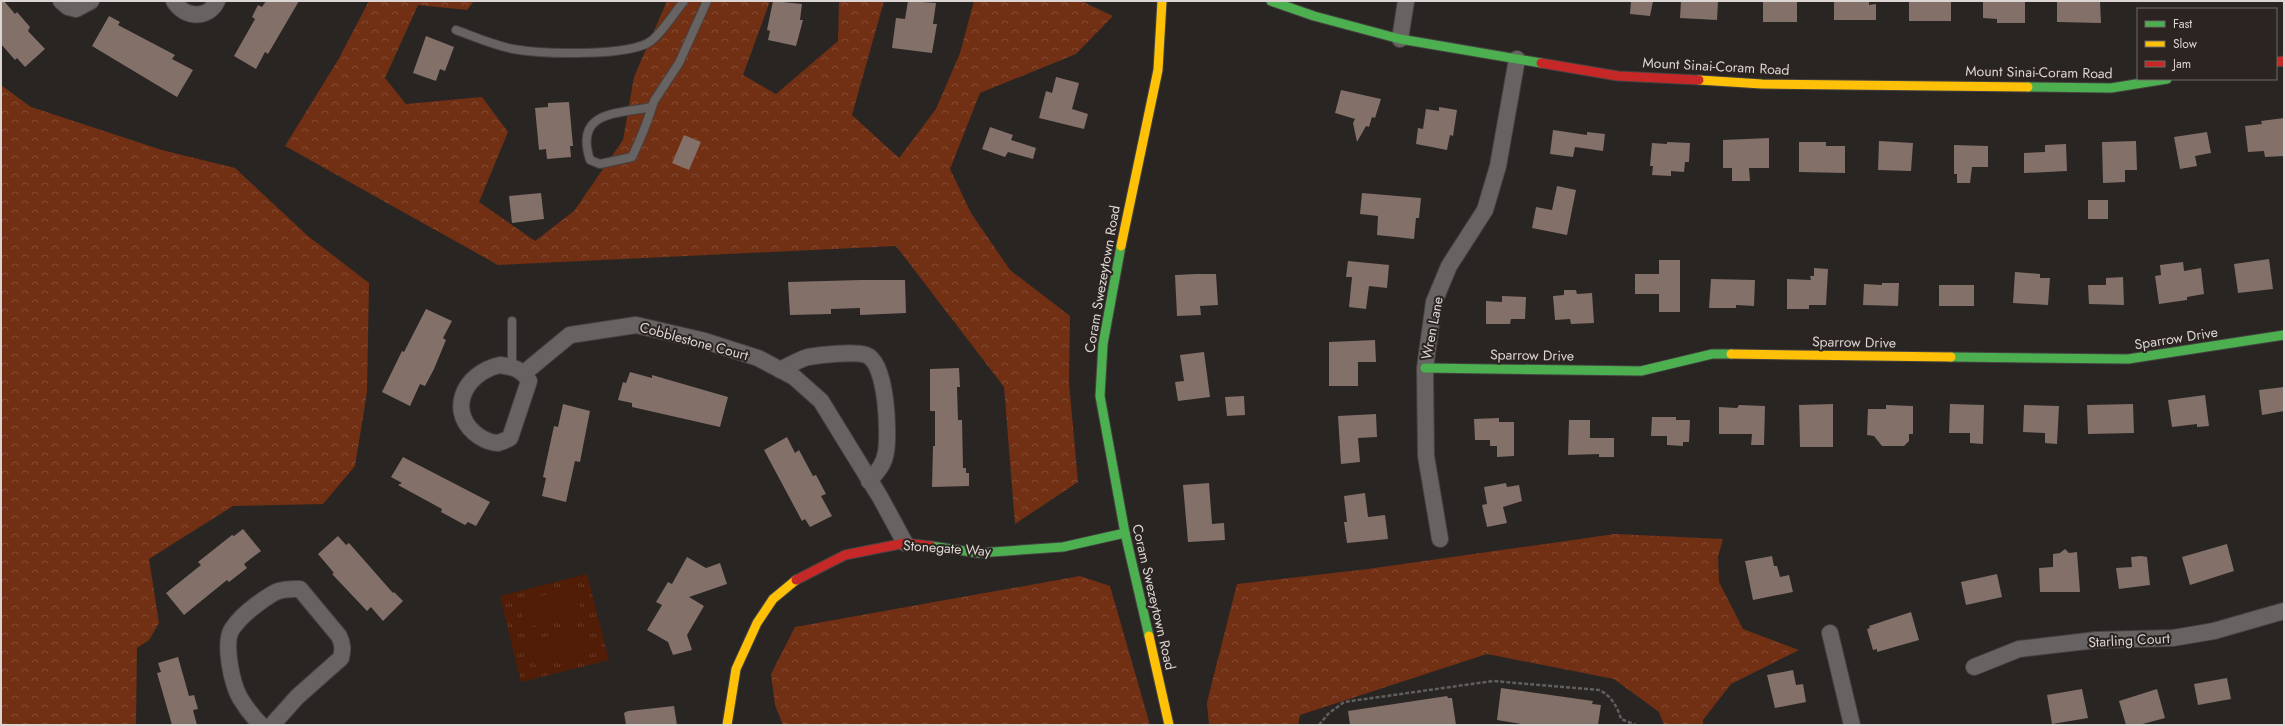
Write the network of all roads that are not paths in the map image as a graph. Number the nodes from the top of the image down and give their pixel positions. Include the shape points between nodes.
1 (61, 1) edge
2 (91, 1) edge
3 (174, 1) edge
4 (217, 1) edge
5 (684, 1) edge
6 (707, 1) edge
7 (1162, 1) edge
8 (1271, 1) edge
9 (1406, 1) edge
10 (456, 30) dead end
11 (1400, 39) junction
12 (1517, 59) junction
13 (2161, 80) edge
14 (652, 107) junction
15 (512, 321) dead end
16 (2284, 335) edge
17 (1425, 368) junction
18 (518, 370) junction
19 (780, 370) junction
20 (869, 480) junction
21 (1125, 533) junction
22 (1440, 540) dead end
23 (905, 543) junction
24 (2284, 611) edge
25 (1830, 634) dead end
26 (1974, 667) dead end
27 (261, 725) edge
28 (272, 725) edge
29 (727, 725) edge
30 (1169, 725) edge
31 (1852, 725) edge

1 - 2 street via 76,9
3 - 4 street via 183,11 197,15 211,9
5 - 10 lane via 651,41 606,52 515,49
6 - 14 lane via 679,63
7 - 21 street, Coram Swezeytown Road via 1158,70 1119,253 1103,344 1100,396
8 - 11 street, Mount Sinai-Coram Road via 1314,16
9 - 11 street
11 - 12 street, Mount Sinai-Coram Road
12 - 13 street, Mount Sinai-Coram Road via 1618,76 1762,84 2111,88
12 - 17 street, Wren Lane via 1498,166 1485,210 1449,266 1434,302
14 - 14 lane via 646,130 632,157 600,164 590,160 585,145 588,129 600,117
15 - 18 lane
16 - 17 street, Sparrow Drive via 2128,359 1712,354 1641,371
17 - 22 street, Wren Lane via 1426,456
18 - 18 street via 500,365 487,368 476,374 468,384 461,410 465,422 474,433 485,440 497,443 510,438 529,381
18 - 19 street, Cobblestone Court via 570,335 636,325 758,358
19 - 20 street, Cobblestone Court via 794,377 821,401
19 - 20 street via 807,358 853,354 866,355 874,360 880,372 888,433 882,467
20 - 23 street, Cobblestone Court
21 - 23 street, Stonegate Way via 1063,547 978,553
21 - 30 street, Coram Swezeytown Road
23 - 29 street, Stonegate Way via 845,555 799,577 774,599 757,622 736,670
24 - 26 street, Starling Court via 2214,631 2173,638 2096,640 2019,648
25 - 31 street
27 - 28 street via 240,697 231,664 229,640 232,629 250,610 277,589 300,589 339,636 343,650 341,658 297,697

